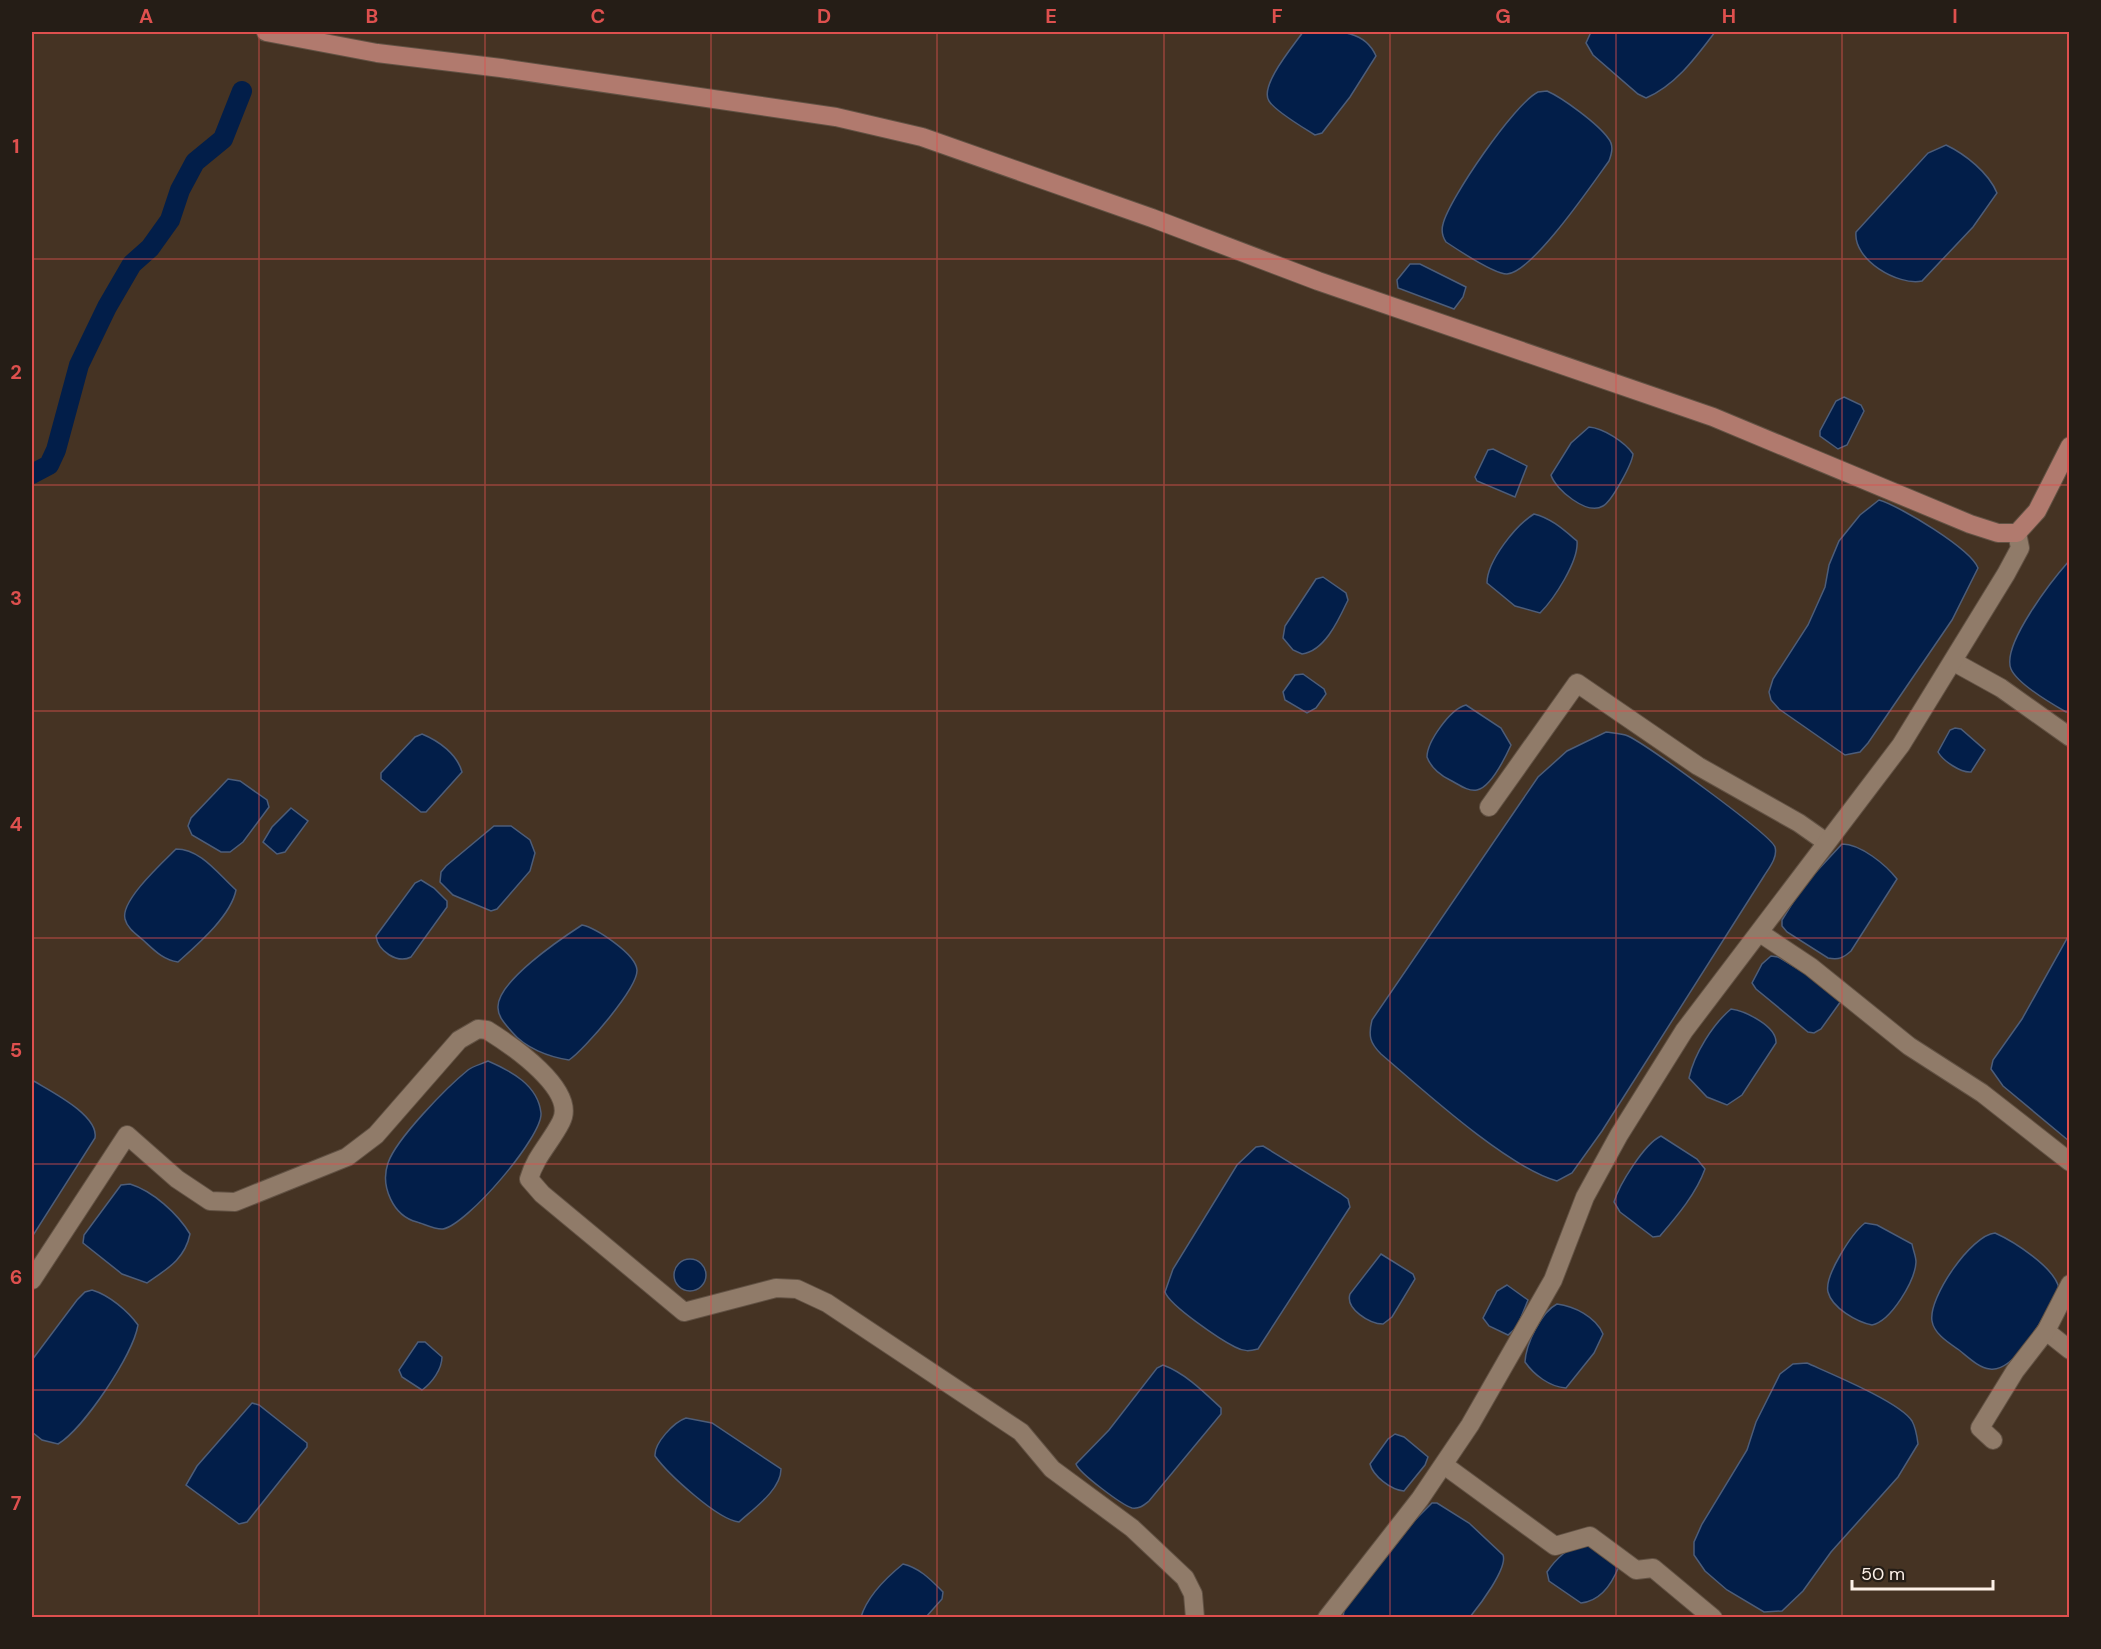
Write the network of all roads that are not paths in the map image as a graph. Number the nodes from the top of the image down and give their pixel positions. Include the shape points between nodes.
1 (266, 32) edge
2 (2067, 456) edge
3 (2017, 533) junction
4 (1954, 662) junction
5 (2070, 737) edge
6 (1489, 807) dead end
7 (1826, 842) junction
8 (1760, 933) junction
9 (2070, 1162) edge
10 (32, 1280) edge
11 (2070, 1284) edge
12 (2046, 1331) junction
13 (2070, 1350) edge
14 (1993, 1440) dead end
15 (1444, 1465) junction
16 (1195, 1617) edge
17 (1327, 1617) edge
18 (1713, 1617) edge

1 - 3 street via 365,52 836,117 922,137 1318,281 1713,417 1977,527
2 - 3 street via 2037,511
3 - 4 street via 2020,548
4 - 5 street via 2001,688
4 - 7 street via 1901,745
6 - 7 street via 1576,683 1698,766
7 - 8 street
8 - 9 street
8 - 15 street via 1684,1031 1619,1135 1585,1197 1553,1281
10 - 16 street via 127,1135 177,1179 210,1201 235,1202 347,1157 376,1135 459,1040 478,1029 488,1030 545,1075 566,1108 529,1179 684,1312 776,1288 797,1289 827,1303 1021,1432 1052,1469 1132,1528 1185,1578 1193,1594
11 - 12 street
12 - 13 street
12 - 14 street via 2014,1371 1980,1428
15 - 17 street
15 - 18 street via 1556,1546 1590,1536 1636,1570 1653,1568

